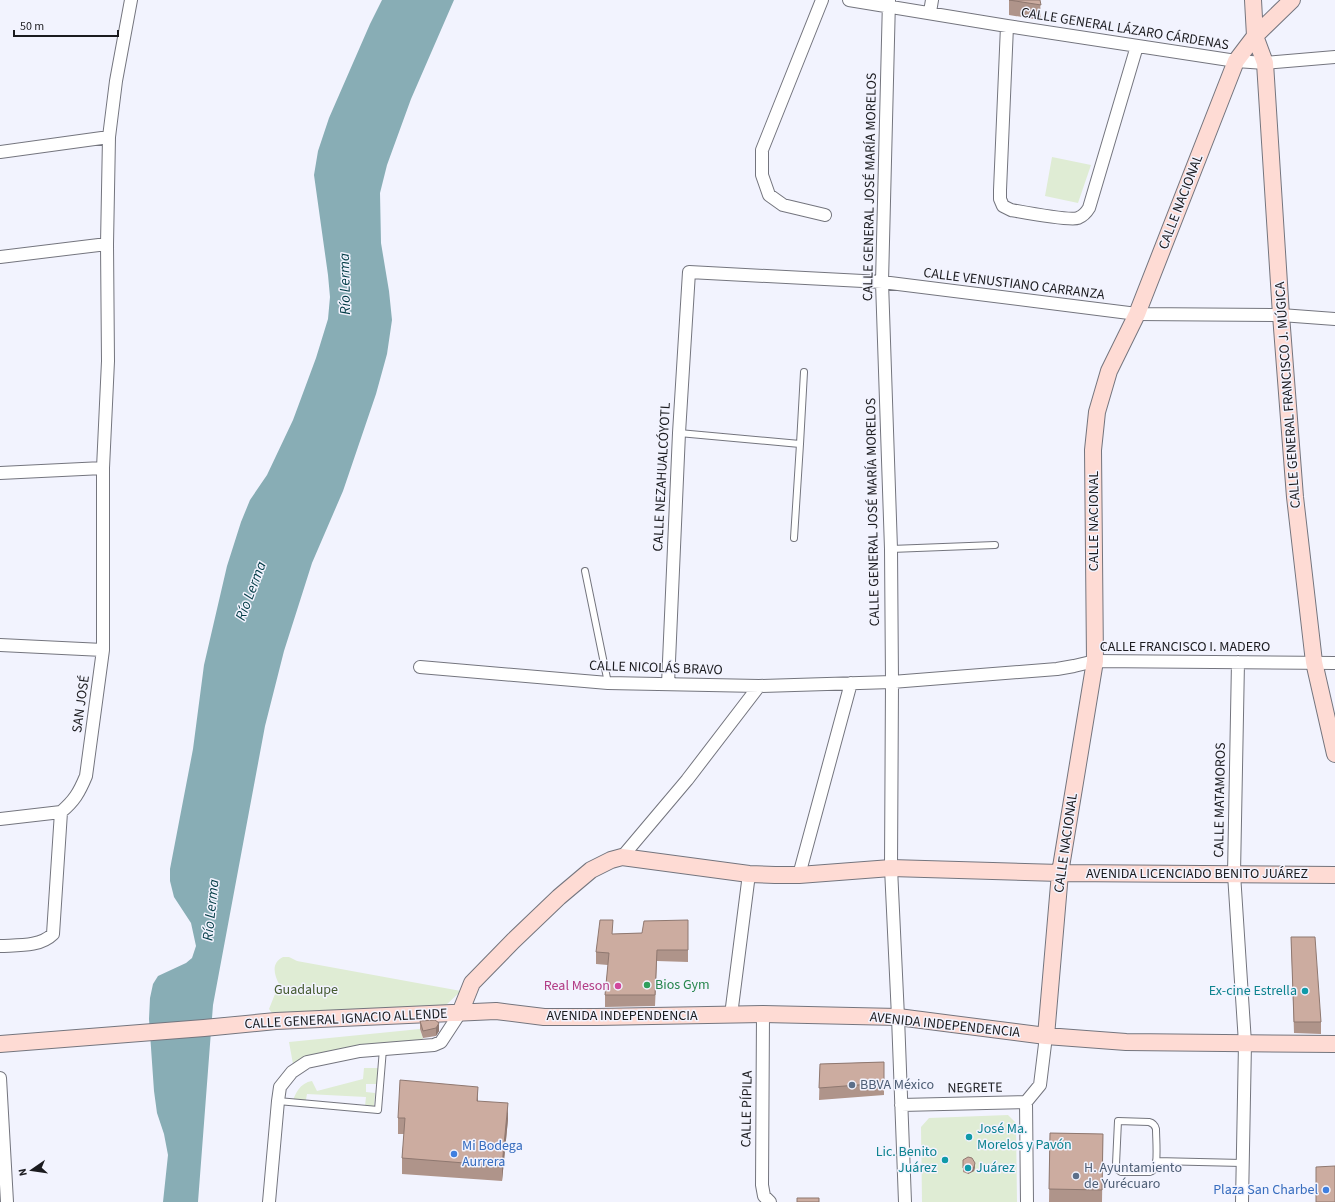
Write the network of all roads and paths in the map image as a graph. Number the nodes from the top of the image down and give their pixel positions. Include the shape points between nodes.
1 (131, 0) edge
2 (822, 0) edge
3 (849, 0) edge
4 (932, 0) edge
5 (1253, 0) edge
6 (1292, 0) edge
7 (889, 3) edge
8 (930, 12) junction
9 (1007, 26) junction
10 (1255, 36) junction
11 (1137, 46) junction
12 (1335, 57) edge
13 (1236, 61) junction
14 (1266, 63) junction
15 (109, 137) junction
16 (0, 152) edge
17 (825, 215) dead end
18 (107, 244) junction
19 (0, 257) edge
20 (689, 272) joint
21 (882, 282) junction
22 (1137, 314) junction
23 (1281, 315) junction
24 (1335, 319) edge
25 (804, 372) dead end
26 (679, 433) junction
27 (800, 444) junction
28 (103, 468) junction
29 (0, 473) edge
30 (794, 538) dead end
31 (995, 545) dead end
32 (891, 550) junction
33 (585, 571) dead end
34 (0, 645) edge
35 (103, 650) junction
36 (1095, 660) junction
37 (1238, 662) junction
38 (1314, 662) junction
39 (1335, 663) edge
40 (420, 667) dead end
41 (892, 682) junction
42 (608, 683) junction
43 (668, 684) junction
44 (852, 684) junction
45 (759, 686) junction
46 (1335, 754) edge
47 (61, 812) junction
48 (0, 819) edge
49 (622, 857) junction
50 (891, 868) junction
51 (1060, 873) junction
52 (749, 874) junction
53 (1234, 874) junction
54 (799, 875) junction
55 (1335, 876) edge
56 (0, 946) edge
57 (460, 1013) junction
58 (764, 1014) junction
59 (731, 1015) junction
60 (898, 1017) junction
61 (1046, 1036) junction
62 (1245, 1043) junction
63 (0, 1044) edge
64 (1335, 1044) edge
65 (382, 1049) junction
66 (0, 1078) edge
67 (278, 1100) junction
68 (1026, 1102) junction
69 (901, 1105) junction
70 (1156, 1161) junction
71 (2, 1162) edge
72 (1242, 1162) junction
73 (7, 1202) edge
74 (269, 1202) edge
75 (770, 1202) edge
76 (905, 1202) edge
77 (1027, 1202) edge
78 (1242, 1202) edge

1 - 15 street, SAN JOSÉ
2 - 17 street via 762,150 762,175 769,195 783,205
3 - 7 street, CALLE GENERAL LÁZARO CÁRDENAS
4 - 8 street
5 - 10 street, CALLE GENERAL FRANCISCO J. MÚGICA
6 - 10 street, CALLE NACIONAL
7 - 8 street, CALLE GENERAL LÁZARO CÁRDENAS
7 - 21 street, CALLE GENERAL JOSÉ MARÍA MORELOS
8 - 9 street, CALLE GENERAL LÁZARO CÁRDENAS
9 - 11 street, CALLE GENERAL LÁZARO CÁRDENAS
9 - 11 street via 1000,199 1003,206 1011,210 1076,219 1084,215 1089,208
10 - 13 street, CALLE NACIONAL
10 - 14 street, CALLE GENERAL FRANCISCO J. MÚGICA
11 - 13 street, CALLE GENERAL LÁZARO CÁRDENAS
12 - 14 street, CALLE GENERAL LÁZARO CÁRDENAS
13 - 14 street, CALLE GENERAL LÁZARO CÁRDENAS
13 - 22 street, CALLE NACIONAL
14 - 23 street, CALLE GENERAL FRANCISCO J. MÚGICA
15 - 16 street
15 - 18 street, SAN JOSÉ
18 - 19 street
18 - 28 street, SAN JOSÉ via 108,361
20 - 21 street, CALLE VENUSTIANO CARRANZA
20 - 26 street, CALLE NEZAHUALCÓYOTL
21 - 22 street, CALLE VENUSTIANO CARRANZA
21 - 32 street, CALLE GENERAL JOSÉ MARÍA MORELOS
22 - 23 street, CALLE VENUSTIANO CARRANZA
22 - 36 street, CALLE NACIONAL via 1109,371 1097,412 1093,450
23 - 24 street, CALLE VENUSTIANO CARRANZA
23 - 38 street, CALLE GENERAL FRANCISCO J. MÚGICA via 1295,497
25 - 27 lane
26 - 27 lane
26 - 43 street, CALLE NEZAHUALCÓYOTL
27 - 30 lane
28 - 29 street
28 - 35 street, SAN JOSÉ
31 - 32 lane
32 - 41 street, CALLE GENERAL JOSÉ MARÍA MORELOS
33 - 42 lane
34 - 35 street
35 - 47 street, SAN JOSÉ via 86,776 72,803
36 - 37 street, CALLE FRANCISCO I. MADERO
36 - 41 street, CALLE FRANCISCO I. MADERO via 1057,669
36 - 51 street, CALLE NACIONAL
37 - 38 street, CALLE FRANCISCO I. MADERO
37 - 53 street, CALLE MATAMOROS
38 - 39 street, CALLE FRANCISCO I. MADERO
38 - 46 street, CALLE GENERAL FRANCISCO J. MÚGICA
40 - 42 street, CALLE NICOLÁS BRAVO
41 - 44 street, CALLE NICOLÁS BRAVO
41 - 50 street, CALLE GENERAL JOSÉ MARÍA MORELOS
42 - 43 street, CALLE NICOLÁS BRAVO
43 - 45 street, CALLE NICOLÁS BRAVO
44 - 45 street, CALLE NICOLÁS BRAVO
44 - 54 street
45 - 49 street, CALLE GENERAL IGNACIO ALLENDE via 687,780
47 - 48 street
47 - 56 street via 53,934 48,940 38,943
49 - 52 street, AVENIDA LICENCIADO BENITO JUÁREZ
49 - 57 street, CALLE GENERAL IGNACIO ALLENDE via 591,870 512,940 472,983
50 - 51 street, AVENIDA LICENCIADO BENITO JUÁREZ
50 - 54 street, AVENIDA LICENCIADO BENITO JUÁREZ
50 - 60 street, CALLE GENERAL JOSÉ MARÍA MORELOS
51 - 53 street, AVENIDA LICENCIADO BENITO JUÁREZ
51 - 61 street, CALLE NACIONAL
52 - 54 street, AVENIDA LICENCIADO BENITO JUÁREZ
52 - 59 street
53 - 55 street, AVENIDA LICENCIADO BENITO JUÁREZ
53 - 62 street, CALLE MATAMOROS
57 - 59 street, AVENIDA INDEPENDENCIA via 496,1012 544,1017
57 - 63 street, CALLE GENERAL IGNACIO ALLENDE via 276,1021
57 - 65 street via 440,1042 434,1045
58 - 59 street, AVENIDA INDEPENDENCIA
58 - 60 street, AVENIDA INDEPENDENCIA
58 - 75 street, CALLE PÍPILA via 762,1185 764,1196
60 - 61 street, AVENIDA INDEPENDENCIA
60 - 69 street, CALLE GENERAL JOSÉ MARÍA MORELOS
61 - 62 street, AVENIDA INDEPENDENCIA via 1126,1042
61 - 68 street via 1040,1085
62 - 64 street, AVENIDA INDEPENDENCIA
62 - 72 street, CALLE MATAMOROS
65 - 67 street via 307,1062 292,1072 280,1087
65 - 67 lane via 378,1110
66 - 71 street
67 - 74 street
68 - 69 street, NEGRETE
68 - 77 street
69 - 76 street, CALLE GENERAL JOSÉ MARÍA MORELOS
70 - 70 lane via 1155,1126 1149,1122 1118,1121 1118,1170 1150,1172 1154,1169
70 - 72 lane
71 - 73 street
72 - 78 street, CALLE MATAMOROS

